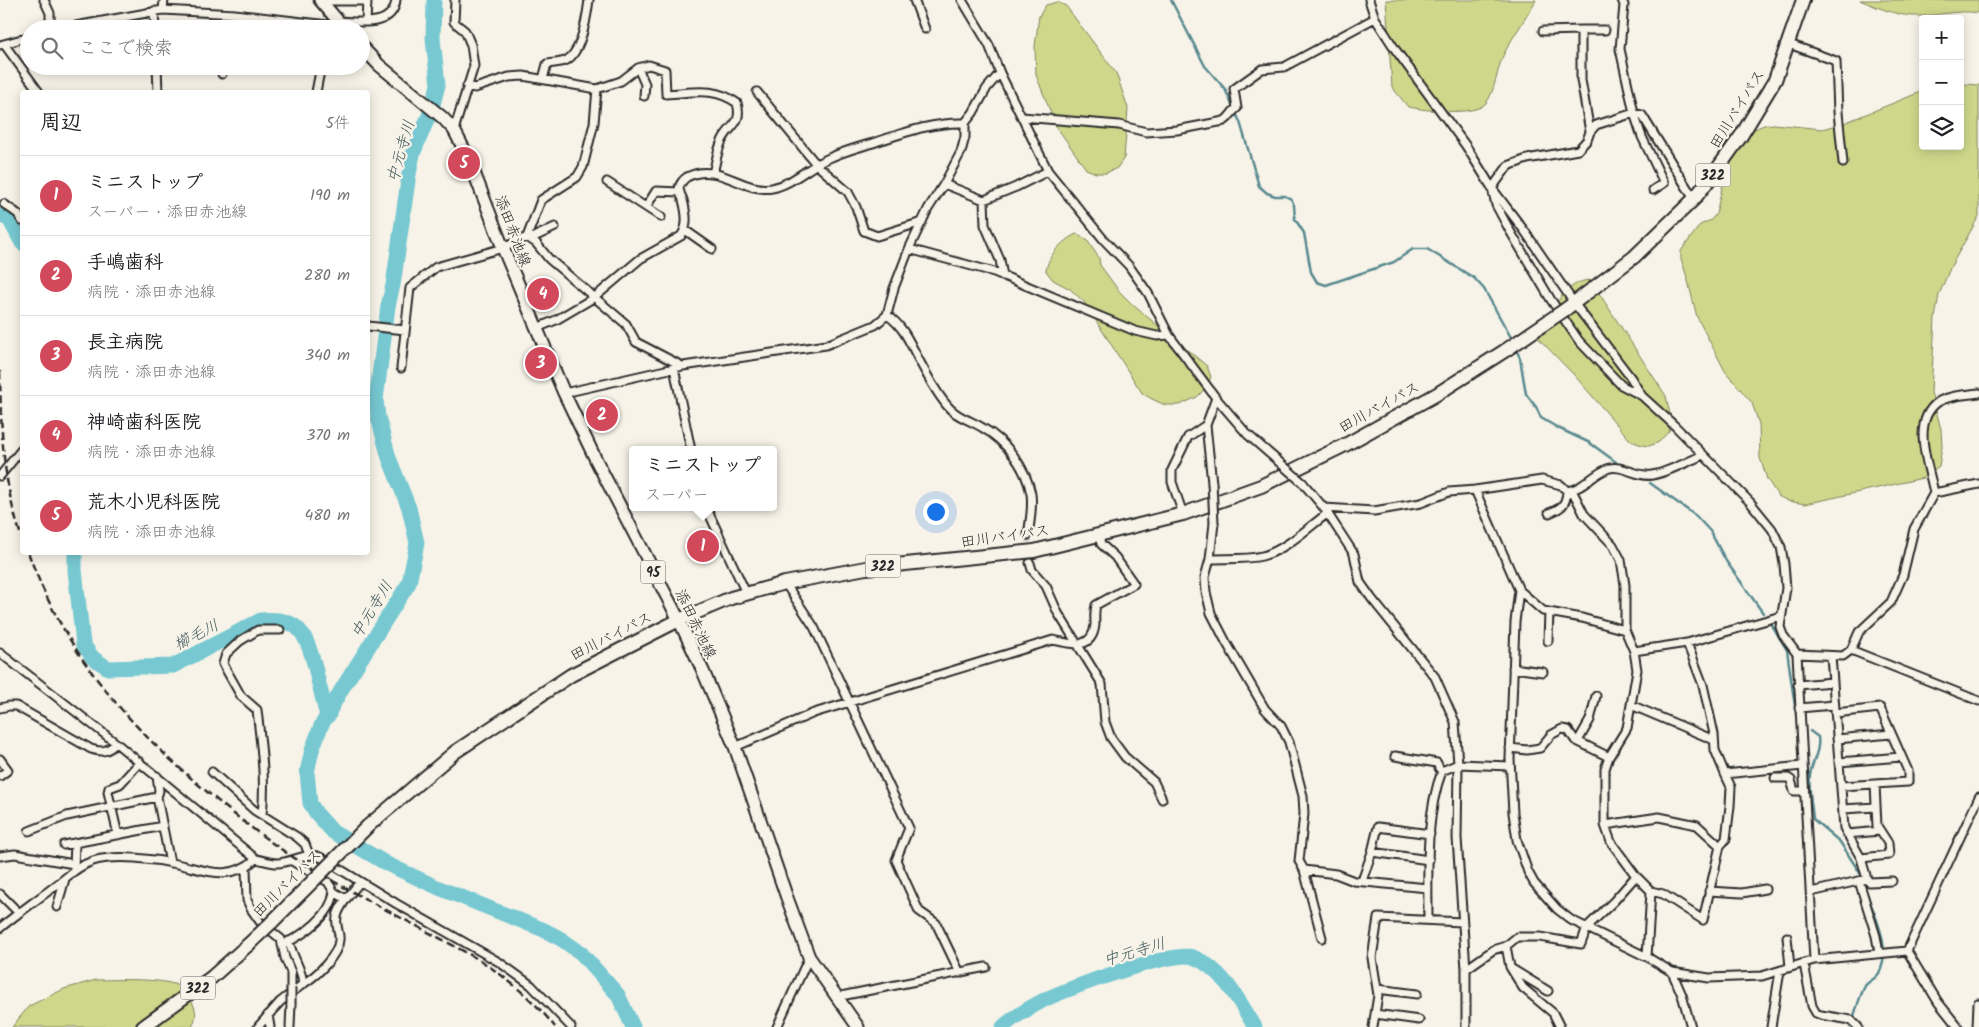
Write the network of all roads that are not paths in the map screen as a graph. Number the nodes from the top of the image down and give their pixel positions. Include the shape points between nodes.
1 (44, 0) edge
2 (164, 0) edge
3 (321, 0) edge
4 (367, 0) edge
5 (396, 0) edge
6 (455, 0) edge
7 (590, 0) edge
8 (914, 0) edge
9 (962, 0) edge
10 (1369, 0) edge
11 (1622, 0) edge
12 (1803, 0) edge
13 (163, 10) junction
14 (154, 11) junction
15 (235, 14) junction
16 (1374, 18) junction
17 (50, 20) edge
18 (106, 20) edge
19 (154, 20) edge
20 (234, 20) edge
21 (295, 20) edge
22 (333, 20) edge
23 (366, 20) edge
24 (370, 22) edge
25 (925, 29) dead end
26 (1581, 30) junction
27 (1604, 30) dead end
28 (1544, 31) dead end
29 (20, 40) edge
30 (1789, 44) junction
31 (2, 45) edge
32 (370, 56) edge
33 (20, 68) edge
34 (638, 68) junction
35 (1000, 73) junction
36 (26, 75) edge
37 (157, 75) edge
38 (319, 75) edge
39 (543, 79) junction
40 (467, 86) junction
41 (596, 89) junction
42 (37, 90) edge
43 (158, 90) edge
44 (316, 90) edge
45 (757, 92) dead end
46 (644, 96) dead end
47 (1634, 113) junction
48 (1022, 117) junction
49 (965, 123) junction
50 (454, 130) junction
51 (1590, 132) junction
52 (1843, 163) dead end
53 (816, 164) junction
54 (1048, 171) junction
55 (713, 173) junction
56 (607, 182) dead end
57 (944, 184) junction
58 (1492, 188) junction
59 (1653, 190) dead end
60 (680, 192) junction
61 (1694, 199) junction
62 (984, 200) junction
63 (4, 204) dead end
64 (646, 207) junction
65 (20, 218) edge
66 (661, 218) dead end
67 (922, 222) junction
68 (555, 227) dead end
69 (685, 230) junction
70 (528, 238) junction
71 (503, 248) junction
72 (909, 249) junction
73 (712, 250) dead end
74 (1003, 276) junction
75 (595, 297) junction
76 (1570, 306) junction
77 (887, 315) junction
78 (370, 326) edge
79 (537, 328) junction
80 (405, 330) junction
81 (1169, 334) junction
82 (683, 366) junction
83 (401, 368) dead end
84 (674, 368) junction
85 (564, 393) junction
86 (1979, 393) edge
87 (1642, 396) junction
88 (1216, 398) junction
89 (1206, 425) junction
90 (690, 446) edge
91 (20, 451) edge
92 (1703, 455) junction
93 (0, 476) edge
94 (1979, 484) edge
95 (1475, 490) junction
96 (1570, 491) junction
97 (1934, 493) junction
98 (708, 511) edge
99 (1326, 511) junction
100 (1550, 513) dead end
101 (1183, 514) junction
102 (1028, 535) tunnel mouth
103 (1099, 536) junction
104 (1210, 559) junction
105 (1030, 563) tunnel mouth
106 (785, 583) junction
107 (1518, 590) junction
108 (746, 594) junction
109 (1549, 612) junction
110 (1781, 616) junction
111 (679, 620) junction
112 (280, 630) dead end
113 (1625, 630) junction
114 (1548, 642) dead end
115 (1686, 644) junction
116 (1077, 645) junction
117 (1851, 650) junction
118 (1634, 651) junction
119 (0, 653) edge
120 (1797, 654) junction
121 (1830, 656) junction
122 (1513, 668) junction
123 (1543, 672) dead end
124 (1833, 682) junction
125 (1798, 685) junction
126 (1596, 696) dead end
127 (1979, 701) edge
128 (850, 702) junction
129 (1631, 705) junction
130 (0, 708) edge
131 (1800, 708) junction
132 (1835, 709) junction
133 (1891, 734) junction
134 (1837, 739) junction
135 (1714, 740) junction
136 (1578, 741) junction
137 (116, 743) junction
138 (735, 747) junction
139 (1510, 748) junction
140 (1395, 756) dead end
141 (1608, 757) junction
142 (1901, 757) junction
143 (0, 759) edge
144 (140, 762) junction
145 (1839, 762) junction
146 (1458, 764) junction
147 (1510, 766) junction
148 (1802, 766) junction
149 (1442, 771) junction
150 (212, 772) dead end
151 (1725, 774) junction
152 (0, 776) edge
153 (157, 776) junction
154 (1775, 778) dead end
155 (1875, 784) junction
156 (1841, 786) junction
157 (1804, 791) junction
158 (157, 797) junction
159 (1979, 797) edge
160 (1162, 799) dead end
161 (112, 805) junction
162 (1876, 807) junction
163 (1843, 809) junction
164 (262, 815) junction
165 (1606, 825) junction
166 (163, 826) junction
167 (29, 831) dead end
168 (1880, 831) junction
169 (1430, 834) junction
170 (1847, 834) junction
171 (118, 835) junction
172 (75, 843) junction
173 (64, 845) dead end
174 (1720, 846) junction
175 (1372, 852) junction
176 (309, 855) junction
177 (0, 856) edge
178 (1861, 858) junction
179 (256, 859) junction
180 (1429, 860) junction
181 (292, 861) junction
182 (170, 863) junction
183 (74, 867) junction
184 (246, 867) junction
185 (1304, 870) junction
186 (1636, 876) junction
187 (65, 878) junction
188 (1867, 879) junction
189 (1362, 881) junction
190 (1859, 881) junction
191 (1892, 881) dead end
192 (360, 882) junction
193 (1428, 888) junction
194 (1765, 889) dead end
195 (1651, 891) junction
196 (1709, 891) junction
197 (334, 892) junction
198 (1811, 892) junction
199 (0, 894) edge
200 (346, 899) junction
201 (57, 907) dead end
202 (18, 912) junction
203 (1428, 920) junction
204 (1462, 922) junction
205 (1587, 927) junction
206 (0, 928) edge
207 (1787, 936) dead end
208 (1322, 938) dead end
209 (290, 941) junction
210 (282, 945) junction
211 (1506, 946) junction
212 (1907, 951) junction
213 (1879, 953) junction
214 (809, 957) junction
215 (1646, 957) junction
216 (1814, 960) junction
217 (1804, 964) junction
218 (986, 967) dead end
219 (1510, 967) junction
220 (1790, 967) junction
221 (1466, 969) junction
222 (1780, 971) junction
223 (1672, 972) junction
224 (960, 973) junction
225 (304, 984) junction
226 (1377, 989) junction
227 (1548, 992) dead end
228 (1417, 994) dead end
229 (836, 997) junction
230 (1978, 1007) edge
231 (1375, 1014) junction
232 (268, 1015) junction
233 (1419, 1020) dead end
234 (143, 1027) edge
235 (258, 1027) edge
236 (270, 1027) edge
237 (290, 1027) edge
238 (571, 1027) edge
239 (777, 1027) edge
240 (858, 1027) edge
241 (1373, 1027) edge
242 (1466, 1027) edge
243 (1560, 1027) edge
244 (1691, 1027) edge
245 (1771, 1027) edge
246 (1858, 1027) edge
247 (1958, 1027) edge
248 (1977, 1027) edge

1 - 17 street
2 - 13 street
3 - 4 street
3 - 22 main road
4 - 23 street
5 - 24 street via 390,14 382,20
6 - 40 street via 454,22 464,31 471,45 474,66
7 - 39 street via 578,46 566,60 546,64
8 - 25 street
9 - 35 street via 989,44
10 - 16 street
11 - 47 street via 1620,49
12 - 30 highway, 田川バイパス / 322
13 - 14 street
13 - 15 street
14 - 18 street
14 - 19 street
15 - 20 street
15 - 21 street
16 - 48 street via 1284,67 1262,69 1250,76 1234,89 1234,110 1224,121 1146,132 1119,125
16 - 58 street via 1466,146
26 - 27 street
26 - 28 street
26 - 51 street via 1581,80
29 - 31 street
30 - 52 street via 1836,61
30 - 61 highway, 田川バイパス / 322 via 1766,96 1716,172
31 - 33 street
32 - 50 main road, 添田赤池線 / 95
34 - 41 street via 621,81
34 - 46 street via 645,84
34 - 55 street via 649,66 665,70 666,94 714,91 737,103 738,121 722,140
35 - 48 street
35 - 49 street
36 - 42 street
37 - 43 street
38 - 44 street
39 - 40 street via 509,77 475,88
39 - 41 street
40 - 50 street
41 - 70 street via 594,123 583,167 577,177 541,200
45 - 53 street
47 - 51 street via 1596,125
47 - 59 street via 1664,183
47 - 61 street via 1642,115
48 - 54 street
49 - 53 street via 946,122 918,128
49 - 57 street via 961,152
50 - 71 main road, 添田赤池線 / 95 via 476,176
51 - 58 street via 1578,150 1527,159 1508,166
53 - 55 street via 791,180 770,188 746,185 724,174
53 - 67 street via 848,192 864,231 870,235 877,236
54 - 62 street
54 - 81 street via 1129,266 1148,293
55 - 60 street via 687,177
56 - 64 street
57 - 62 street
57 - 67 street
58 - 76 street via 1526,234
58 - 87 street via 1496,205 1510,231 1579,341 1621,385
60 - 64 street via 656,192
60 - 69 street via 686,217
61 - 76 highway, 田川バイパス / 322 via 1634,257
62 - 74 street via 985,225
63 - 65 street
64 - 66 street
67 - 72 street
68 - 70 street
69 - 73 street
69 - 75 street via 681,236 640,259
70 - 71 street
70 - 75 street via 548,259
71 - 79 main road, 添田赤池線 / 95
71 - 80 street via 436,267 410,288
72 - 74 street
72 - 77 street
74 - 81 street via 1135,330 1157,336
75 - 79 street
75 - 82 street via 626,324 636,342
76 - 87 street via 1631,378
76 - 101 highway, 田川バイパス / 322, bridge via 1437,394 1347,444 1261,486
77 - 82 street via 863,332 826,345
77 - 102 street via 898,322 909,338 946,405 954,413 984,428 1004,443 1014,456 1031,493
78 - 80 street
79 - 85 main road, 添田赤池線 / 95
80 - 83 street
81 - 88 street
82 - 84 street
84 - 85 street
84 - 90 street
85 - 111 main road, 添田赤池線 / 95
86 - 97 street via 1938,402 1924,422 1922,438
87 - 92 street
88 - 89 street
88 - 99 street, bridge via 1247,434 1303,483
89 - 101 street via 1188,437 1172,470 1172,482
89 - 104 street, bridge via 1214,523
91 - 93 street
92 - 96 street via 1652,475 1607,468
92 - 110 street via 1750,502 1781,546 1786,588
94 - 97 street
95 - 96 street via 1542,480
95 - 99 street via 1449,492 1421,503 1374,511
95 - 107 street
96 - 100 street via 1562,508
96 - 113 street via 1621,560
97 - 117 street via 1914,529 1903,575 1890,602 1859,632
98 - 108 street
99 - 104 street via 1276,551 1248,558
99 - 146 street via 1354,554 1360,582 1434,677 1454,722
101 - 103 highway, 田川バイパス / 322
103 - 106 highway, 田川バイパス / 322 via 1034,551 866,568
103 - 116 street via 1101,544 1115,557 1134,584 1096,604 1094,630
104 - 185 street via 1205,577 1211,613 1265,709 1289,742 1303,796 1299,861
105 - 116 street
106 - 108 highway, 田川バイパス / 322
106 - 128 street via 814,627
107 - 109 street via 1543,611
107 - 122 street
108 - 111 highway, 田川バイパス / 322
109 - 113 street
109 - 114 street
110 - 115 street
110 - 120 street via 1780,627
111 - 138 main road, 添田赤池線 / 95
111 - 234 highway, 田川バイパス / 322, bridge via 571,675 455,752 368,826 212,977
112 - 164 street via 258,630 226,654 223,664 241,696 257,710 263,758
113 - 118 street
115 - 118 street
115 - 135 street via 1702,685
116 - 128 street via 1053,640
116 - 160 street via 1102,684 1105,722 1111,738 1125,757 1154,782
117 - 121 street via 1843,656
117 - 127 street
118 - 129 street via 1636,670
119 - 137 street
120 - 121 street
120 - 125 street
121 - 124 street
122 - 123 street
122 - 139 street
124 - 125 street
124 - 132 street
125 - 131 street
126 - 136 street via 1590,720
128 - 138 street via 814,713
128 - 224 street via 908,828 896,860 919,910 936,923
129 - 135 street
129 - 141 street via 1627,728
130 - 137 street via 16,706 98,752 109,750
131 - 132 street
131 - 148 street
132 - 133 street via 1880,708
132 - 134 street
133 - 134 street
133 - 142 street
134 - 145 street
135 - 151 street
136 - 139 street via 1568,730 1562,729 1540,748
136 - 141 street
137 - 144 street
138 - 214 main road, 添田赤池線 / 95
139 - 147 street
140 - 149 street via 1437,763
141 - 165 street via 1605,769
142 - 145 street
142 - 155 street via 1908,772 1908,782
143 - 152 street via 8,770
144 - 153 street
144 - 161 street via 120,784 109,788
145 - 156 street
146 - 147 street
146 - 149 street
146 - 204 street
147 - 205 street via 1517,840 1528,872 1558,909
148 - 151 street
148 - 157 street
149 - 169 street via 1436,786
150 - 164 street
151 - 174 street via 1731,787 1730,806 1726,839
153 - 158 street
153 - 179 street
154 - 157 street via 1788,778 1794,791
155 - 156 street
155 - 162 street
156 - 163 street
157 - 198 street
158 - 161 street
158 - 166 street
159 - 212 street
161 - 167 street via 66,816
161 - 171 street
162 - 163 street
162 - 168 street
163 - 170 street
164 - 176 street via 297,837 305,844
165 - 174 street via 1659,817 1697,825
165 - 186 street via 1611,842
166 - 171 street
166 - 182 street
168 - 170 street
168 - 178 street via 1888,843 1889,855
169 - 175 street via 1378,827
169 - 180 street
170 - 178 street
171 - 172 street
172 - 173 street
172 - 183 street
174 - 196 street
175 - 180 street
175 - 189 street
176 - 181 street
176 - 192 street
177 - 183 street via 15,854
178 - 188 street
179 - 181 street via 277,863
179 - 184 street
180 - 193 street
181 - 197 street via 328,882
182 - 183 street via 114,858
182 - 184 street via 213,874
183 - 187 street
184 - 210 street via 247,900 251,909 281,939
185 - 189 street
185 - 208 street
186 - 195 street
186 - 205 street
187 - 201 street
187 - 202 street
188 - 190 street
188 - 191 street via 1869,882
189 - 193 street
190 - 198 street
190 - 213 street
192 - 200 street
192 - 238 street via 499,962 531,985
193 - 203 street
194 - 196 street via 1742,893
195 - 196 street via 1663,894 1703,920
195 - 215 street
197 - 200 street
197 - 209 street via 333,900 320,917
198 - 216 street
199 - 202 street
200 - 225 street via 337,915 340,939 336,950 315,977
202 - 206 street
203 - 204 street
203 - 226 street via 1378,918 1372,958
204 - 221 street
205 - 211 street via 1581,944 1525,936 1517,937
205 - 215 street
207 - 220 street
209 - 210 street
209 - 225 street
210 - 237 street, bridge via 291,972
211 - 219 street
211 - 221 street via 1493,950
212 - 213 street
212 - 247 street via 1938,1002
213 - 216 street
214 - 229 main road, 添田赤池線 / 95
214 - 239 street
215 - 223 street
216 - 217 street
217 - 220 street
217 - 246 street via 1816,1013 1851,1020
218 - 224 street
219 - 227 street
219 - 243 street via 1524,988 1553,1013
220 - 222 street
221 - 242 street
222 - 223 street via 1762,976 1709,978
222 - 245 street
223 - 244 street
224 - 229 street
225 - 232 street
226 - 228 street
226 - 231 street
229 - 240 main road, 添田赤池線 / 95
230 - 248 street
231 - 233 street
231 - 241 street
232 - 235 street
232 - 236 street

